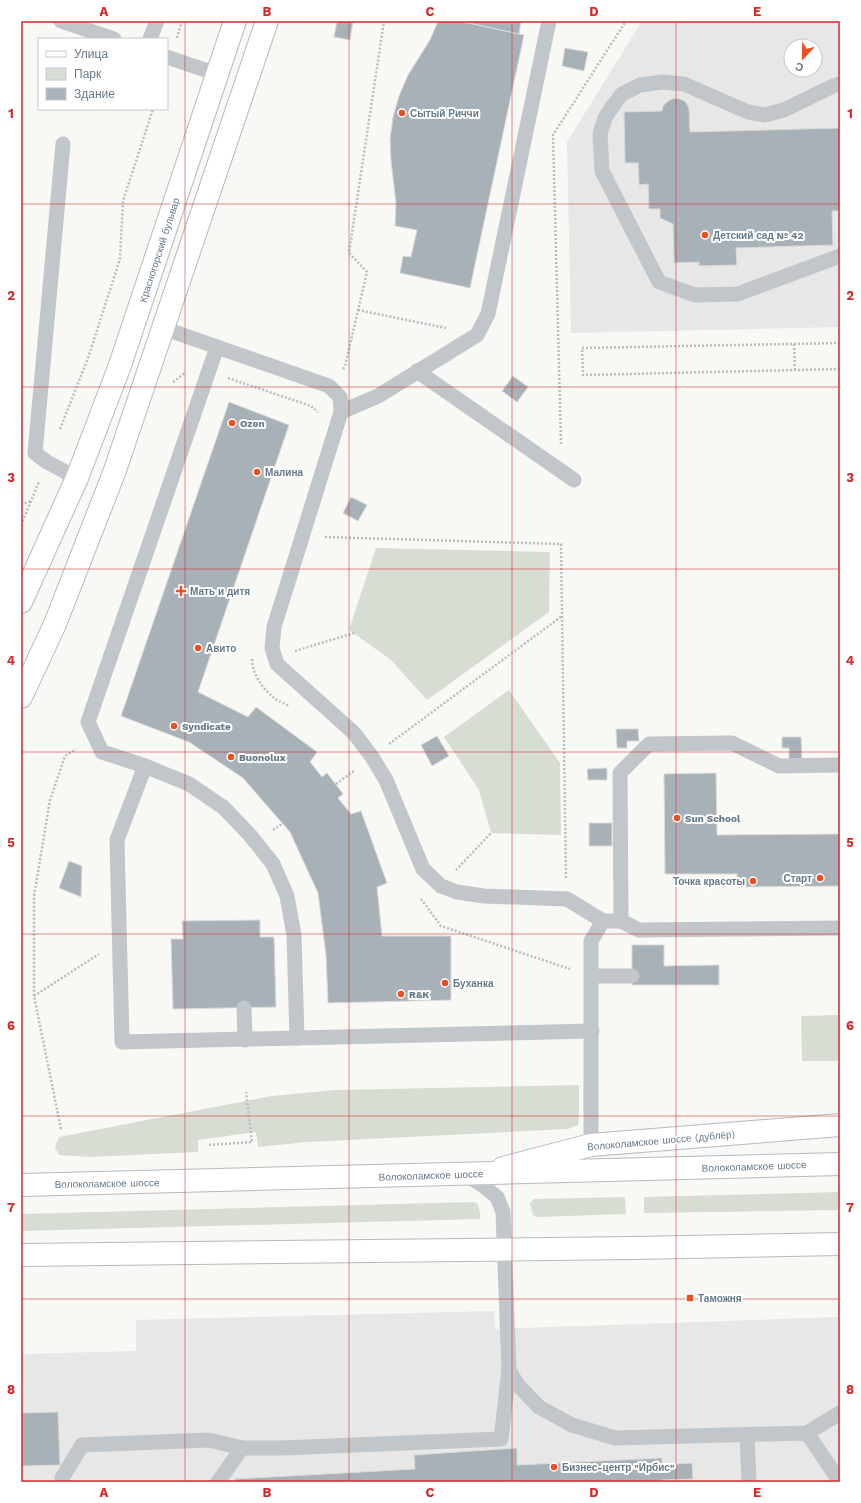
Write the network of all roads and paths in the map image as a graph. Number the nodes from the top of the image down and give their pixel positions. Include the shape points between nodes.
1 (61, 21) edge
2 (157, 21) edge
3 (235, 21) edge
4 (267, 21) edge
5 (384, 21) edge
6 (549, 21) edge
7 (626, 21) edge
8 (111, 38) edge
9 (150, 38) edge
10 (168, 57) edge
11 (217, 74) junction
12 (840, 84) edge
13 (153, 110) edge
14 (63, 144) dead end
15 (840, 256) edge
16 (358, 310) junction
17 (163, 328) junction
18 (476, 335) junction
19 (840, 343) edge
20 (794, 344) junction
21 (217, 347) junction
22 (840, 369) edge
23 (795, 370) junction
24 (209, 371) junction
25 (417, 372) junction
26 (168, 385) dead end
27 (329, 386) junction
28 (341, 412) junction
29 (321, 414) dead end
30 (47, 462) junction
31 (561, 471) junction
32 (77, 478) junction
33 (574, 480) dead end
34 (32, 501) junction
35 (21, 505) edge
36 (21, 526) edge
37 (302, 536) junction
38 (21, 602) edge
39 (562, 616) junction
40 (354, 633) dead end
41 (275, 657) junction
42 (252, 658) dead end
43 (252, 665) junction
44 (21, 697) edge
45 (296, 709) dead end
46 (95, 736) junction
47 (372, 757) junction
48 (840, 765) edge
49 (145, 766) junction
50 (336, 784) dead end
51 (418, 895) dead end
52 (567, 899) junction
53 (603, 921) junction
54 (621, 921) junction
55 (840, 928) edge
56 (119, 940) junction
57 (591, 976) junction
58 (632, 976) dead end
59 (34, 996) junction
60 (244, 1008) dead end
61 (592, 1031) junction
62 (297, 1038) junction
63 (245, 1040) junction
64 (246, 1092) dead end
65 (840, 1125) edge
66 (60, 1129) dead end
67 (209, 1144) dead end
68 (591, 1145) junction
69 (840, 1164) edge
70 (474, 1174) junction
71 (21, 1185) edge
72 (840, 1244) edge
73 (506, 1250) junction
74 (21, 1255) edge
75 (510, 1370) junction
76 (840, 1413) edge
77 (807, 1433) junction
78 (747, 1435) junction
79 (242, 1448) junction
80 (62, 1482) edge
81 (218, 1482) edge
82 (749, 1482) edge
83 (840, 1482) edge

1 - 8 lane
2 - 9 lane
3 - 11 main road, Красногорский бульвар
4 - 17 main road
5 - 16 path via 348,253 367,272
6 - 18 lane via 488,314
7 - 31 path via 553,135
10 - 11 lane
11 - 32 main road, Красногорский бульвар via 121,361
12 - 15 lane via 784,110 765,115 748,112 684,84 662,82 640,85 622,94 605,118 600,134 602,171 659,282 695,295 738,294
13 - 30 path via 123,201 120,259 88,358
14 - 30 lane via 36,453
16 - 18 path
16 - 27 path via 346,366
17 - 21 lane
17 - 44 main road via 114,473 55,624
18 - 25 lane
19 - 20 path
20 - 23 path
20 - 23 path via 582,348 583,375
21 - 24 lane
21 - 27 lane
22 - 23 path
24 - 26 path via 194,366
24 - 29 path via 311,406
24 - 46 lane via 88,722
25 - 28 lane via 378,396
25 - 31 lane
27 - 28 lane via 340,397
28 - 37 lane
30 - 32 lane
30 - 34 path
31 - 33 lane
32 - 38 main road, Красногорский бульвар
34 - 35 path
34 - 36 path
37 - 39 path via 561,544
37 - 41 lane via 274,627 272,648
39 - 47 path
39 - 52 path
40 - 41 path
41 - 43 path
41 - 47 lane via 281,668 354,733
42 - 43 path
43 - 45 path via 260,683 273,697
46 - 49 lane via 102,752
46 - 59 path via 65,756 50,800 34,896
47 - 50 path
47 - 52 lane via 386,780 423,869 441,886 457,892 484,896
48 - 54 lane via 779,766 732,743 649,744 620,774
49 - 56 lane via 117,840
49 - 62 lane via 189,784 223,807 273,864 287,896 294,935
51 - 57 path via 441,926
52 - 53 lane
53 - 54 lane
53 - 57 lane via 591,941
54 - 55 lane via 638,930
56 - 59 path
56 - 63 lane via 122,1042
57 - 58 lane
57 - 61 lane
59 - 66 path
60 - 63 lane
61 - 62 lane
61 - 68 lane
62 - 63 lane
64 - 67 path via 252,1142
65 - 68 main road, Волоколамское шоссе (дублёр)
68 - 70 main road, Волоколамское шоссе (дублёр)
69 - 70 main road, Волоколамское шоссе
70 - 71 main road, Волоколамское шоссе
70 - 73 lane via 496,1197 504,1212
72 - 73 main road
73 - 74 main road
73 - 75 lane
75 - 78 lane via 516,1384 538,1407 572,1425 608,1436 644,1438
75 - 79 lane via 500,1439
76 - 77 lane
77 - 78 lane
77 - 83 lane
78 - 82 lane
79 - 80 lane via 209,1440 82,1445
79 - 81 lane

